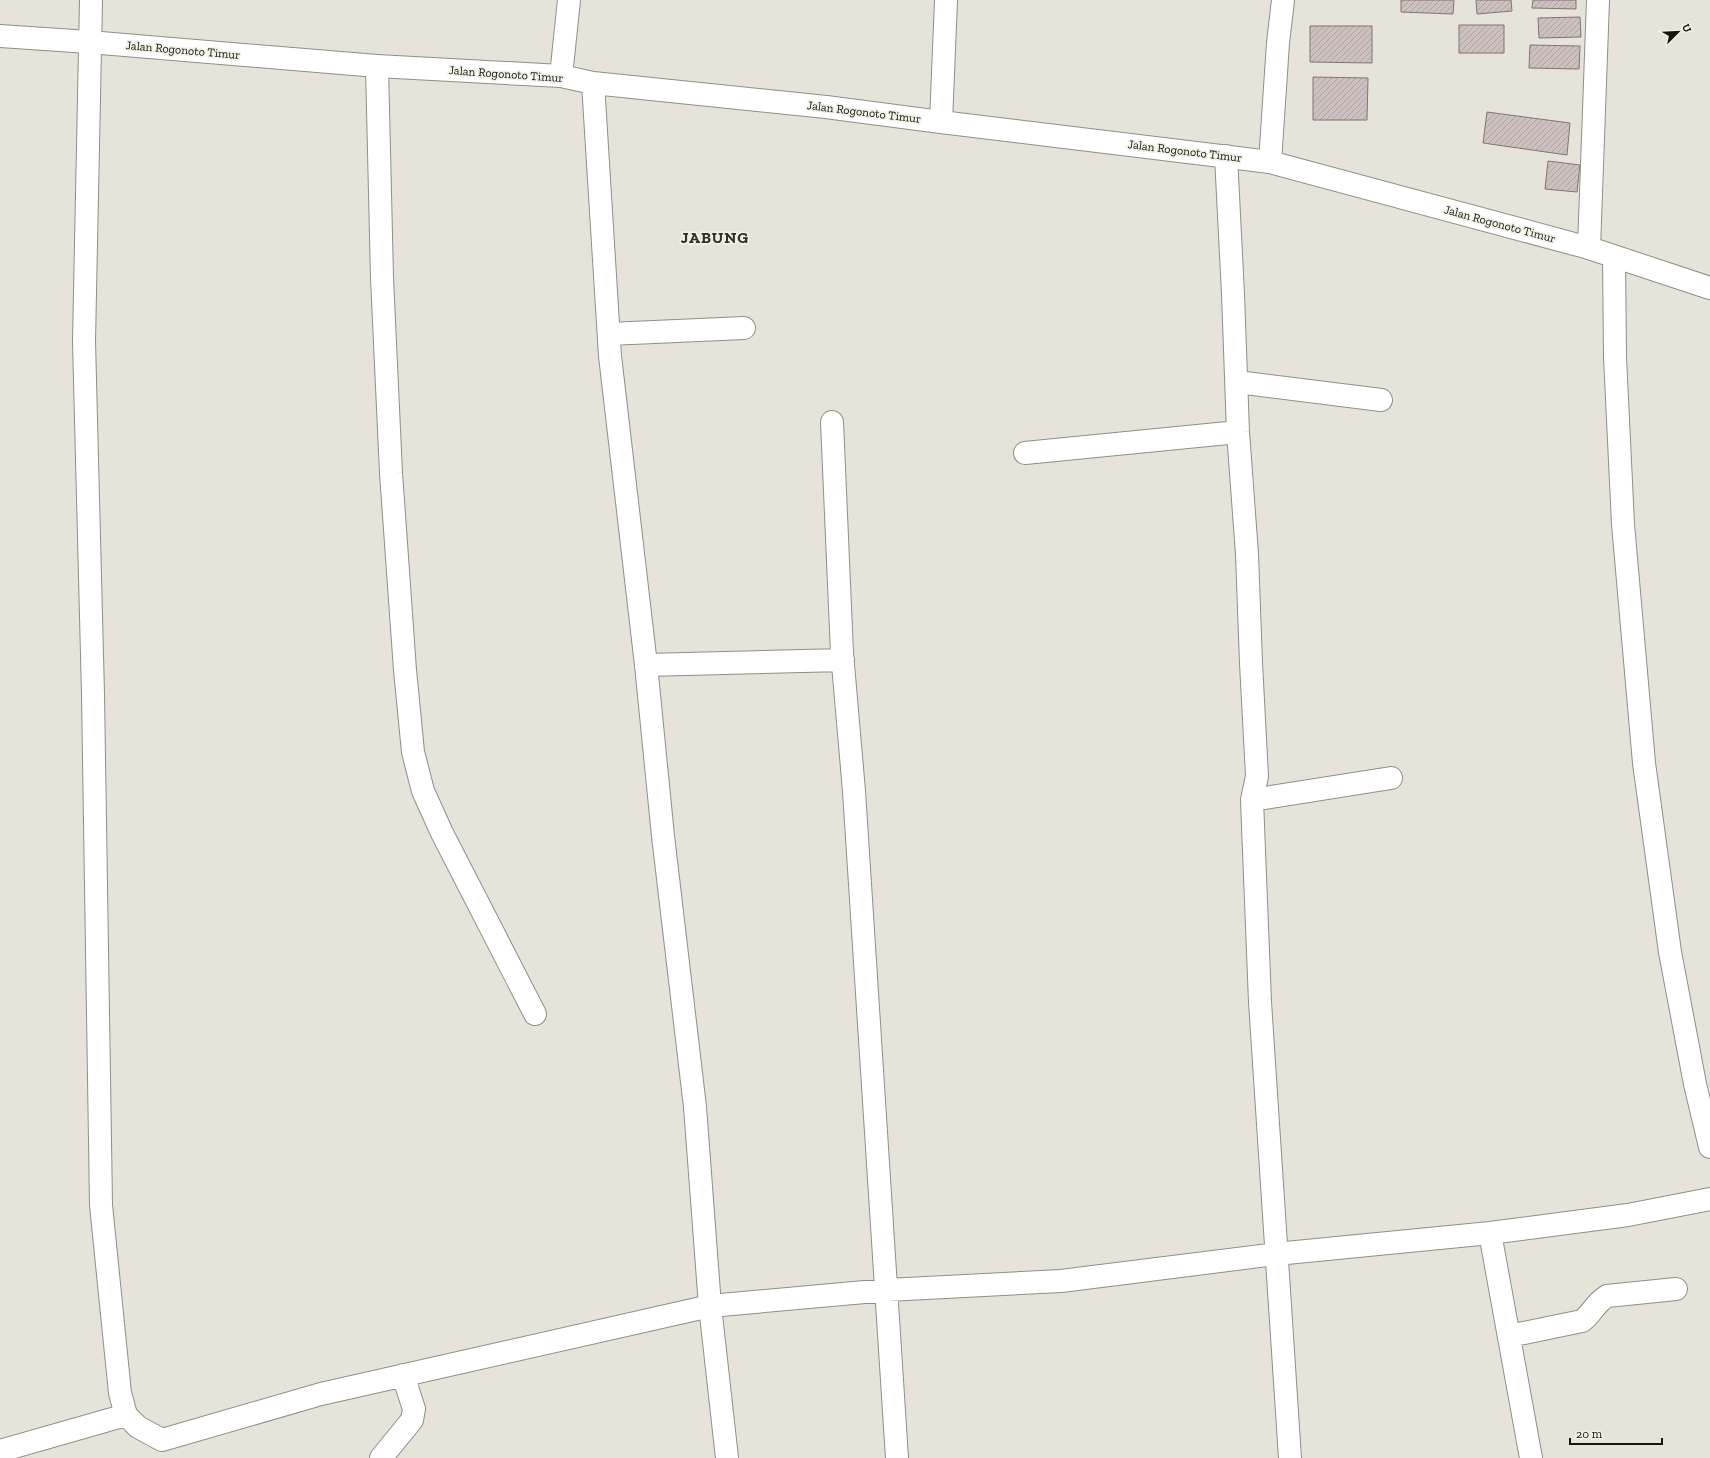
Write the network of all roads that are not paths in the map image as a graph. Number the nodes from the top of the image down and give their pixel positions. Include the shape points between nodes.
1 (91, 0) edge
2 (569, 0) edge
3 (946, 0) edge
4 (1283, 0) edge
5 (1598, 0) edge
6 (0, 36) edge
7 (89, 42) junction
8 (377, 66) junction
9 (561, 76) junction
10 (593, 83) junction
11 (941, 122) junction
12 (1226, 156) junction
13 (1270, 162) junction
14 (1589, 248) junction
15 (1614, 257) junction
16 (1710, 288) edge
17 (744, 328) dead end
18 (609, 334) junction
19 (1236, 382) junction
20 (1381, 400) dead end
21 (832, 422) dead end
22 (1238, 432) junction
23 (1025, 453) dead end
24 (843, 660) junction
25 (646, 665) junction
26 (1391, 778) dead end
27 (1252, 800) junction
28 (535, 1014) dead end
29 (1710, 1148) edge
30 (1710, 1199) edge
31 (1490, 1233) junction
32 (1276, 1254) junction
33 (1676, 1289) dead end
34 (887, 1290) junction
35 (710, 1306) junction
36 (1509, 1336) junction
37 (403, 1375) junction
38 (126, 1415) junction
39 (165, 1449) edge
40 (0, 1451) edge
41 (381, 1458) edge
42 (727, 1458) edge
43 (897, 1458) edge
44 (1290, 1458) edge
45 (1531, 1458) edge

1 - 7 street
2 - 9 street
3 - 11 street
4 - 13 street
5 - 14 street
6 - 7 street, Jalan Rogonoto Timur
7 - 8 street, Jalan Rogonoto Timur
7 - 38 street via 84,340 102,1205 120,1394
8 - 9 street, Jalan Rogonoto Timur
8 - 28 street via 382,278 391,473 413,752 423,791 442,833
9 - 10 street, Jalan Rogonoto Timur
10 - 11 street, Jalan Rogonoto Timur via 826,106
10 - 18 street
11 - 12 street, Jalan Rogonoto Timur
12 - 13 street, Jalan Rogonoto Timur
12 - 19 street
13 - 14 street, Jalan Rogonoto Timur
14 - 15 street, Jalan Rogonoto Timur
15 - 16 street, Jalan Rogonoto Timur
15 - 29 street via 1615,356 1623,524 1644,763 1670,952
17 - 18 street
18 - 25 street
19 - 20 street
19 - 22 street
21 - 24 street
22 - 23 street
22 - 27 street via 1247,554 1257,776
24 - 25 street
24 - 34 street
25 - 35 street via 695,1107
26 - 27 street
27 - 32 street via 1260,1002
30 - 31 street via 1628,1215
31 - 32 street
31 - 36 street
32 - 34 street via 1062,1281
32 - 44 street
33 - 36 street via 1607,1296 1598,1302 1589,1317 1582,1321
34 - 35 street
34 - 43 street
35 - 37 street
35 - 42 street
36 - 45 street
37 - 39 street via 321,1394
37 - 41 street via 414,1409 412,1420
38 - 39 street
38 - 40 street

